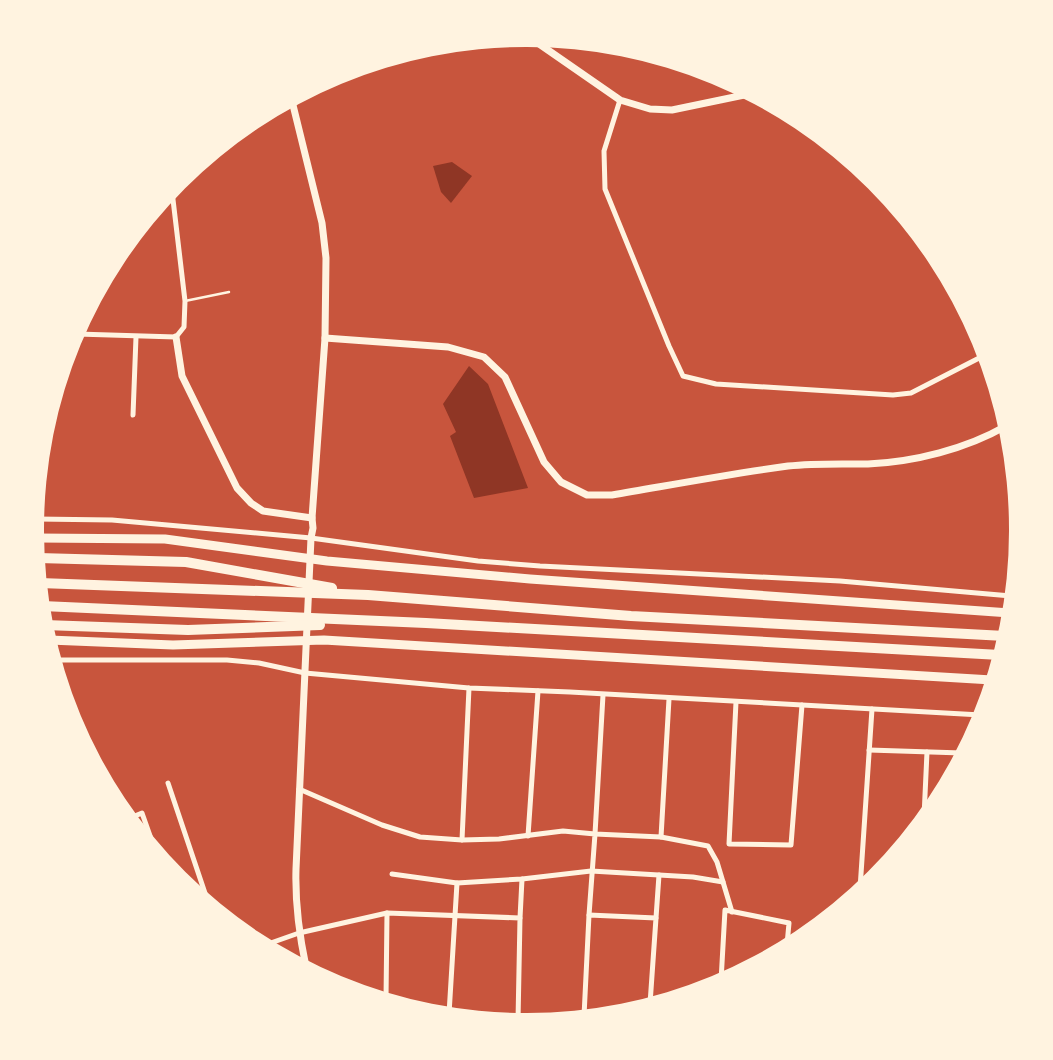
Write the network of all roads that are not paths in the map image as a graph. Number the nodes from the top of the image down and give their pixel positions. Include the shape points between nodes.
1 (544, 48) edge
2 (738, 96) edge
3 (620, 100) junction
4 (294, 107) edge
5 (173, 202) edge
6 (229, 292) dead end
7 (185, 301) junction
8 (85, 334) edge
9 (136, 337) junction
10 (176, 337) junction
11 (325, 338) junction
12 (978, 358) edge
13 (134, 415) dead end
14 (999, 430) edge
15 (44, 518) edge
16 (312, 518) junction
17 (44, 538) edge
18 (311, 538) junction
19 (45, 558) edge
20 (47, 583) edge
21 (368, 595) junction
22 (1005, 595) edge
23 (50, 606) edge
24 (1002, 612) edge
25 (386, 622) junction
26 (53, 625) edge
27 (997, 636) edge
28 (57, 640) edge
29 (993, 655) edge
30 (62, 660) edge
31 (305, 673) junction
32 (986, 680) edge
33 (469, 688) junction
34 (538, 691) junction
35 (603, 695) junction
36 (669, 699) junction
37 (736, 702) junction
38 (802, 705) junction
39 (872, 709) junction
40 (973, 715) edge
41 (869, 750) junction
42 (927, 752) junction
43 (954, 753) edge
44 (168, 783) dead end
45 (300, 789) junction
46 (925, 803) edge
47 (137, 815) edge
48 (147, 828) edge
49 (595, 834) junction
50 (528, 836) junction
51 (661, 837) junction
52 (462, 840) junction
53 (591, 871) junction
54 (392, 874) dead end
55 (659, 875) junction
56 (862, 877) edge
57 (522, 878) junction
58 (723, 882) junction
59 (457, 883) junction
60 (204, 889) edge
61 (732, 912) junction
62 (387, 913) junction
63 (454, 914) junction
64 (589, 915) junction
65 (520, 918) junction
66 (656, 918) junction
67 (299, 933) junction
68 (788, 935) edge
69 (275, 942) edge
70 (304, 958) edge
71 (722, 971) edge
72 (386, 991) edge
73 (651, 996) edge
74 (450, 1007) edge
75 (584, 1010) edge
76 (518, 1013) edge

1 - 3 street
2 - 3 street via 672,110 650,109
3 - 12 street via 604,150 605,188 683,376 716,384 892,395 911,393
4 - 11 street via 322,223 326,258
5 - 7 street
6 - 7 lane
7 - 10 street via 184,327
8 - 9 street
9 - 10 street
9 - 13 street
10 - 16 street via 182,376 237,488 263,511
11 - 14 street via 448,347 484,357 505,377 544,462 561,482 587,495 612,495 789,466 906,460 944,451
11 - 16 street
15 - 18 street via 112,520
16 - 18 street
17 - 24 highway via 165,539 346,563
18 - 22 street via 478,561 840,581
18 - 31 street
19 - 21 highway via 186,562
20 - 21 highway
21 - 27 highway via 631,616
23 - 25 highway
25 - 26 highway via 188,630
25 - 29 highway
28 - 32 highway via 174,645 324,640
30 - 31 street via 227,660
31 - 33 street
31 - 45 street
33 - 34 street
33 - 52 street
34 - 35 street
34 - 50 street
35 - 36 street
35 - 49 street
36 - 37 street
36 - 51 street
37 - 38 street
37 - 38 street via 729,844 791,845
38 - 39 street
39 - 40 street
39 - 41 street
41 - 42 street
41 - 56 street
42 - 43 street
42 - 46 street
44 - 60 street
45 - 52 street via 373,821 420,837
45 - 67 street via 296,898
47 - 48 street via 142,813
49 - 50 street via 563,831
49 - 51 street
49 - 53 street
50 - 52 street
51 - 58 street via 708,846
53 - 55 street
53 - 57 street
53 - 64 street
54 - 59 street
55 - 58 street
55 - 66 street
57 - 59 street
57 - 65 street
58 - 61 street
59 - 63 street
61 - 68 street via 789,923
61 - 71 street via 725,910
62 - 63 street
62 - 67 street
62 - 72 street
63 - 65 street
63 - 74 street
64 - 66 street
64 - 75 street
65 - 76 street
66 - 73 street
67 - 69 street
67 - 70 street

